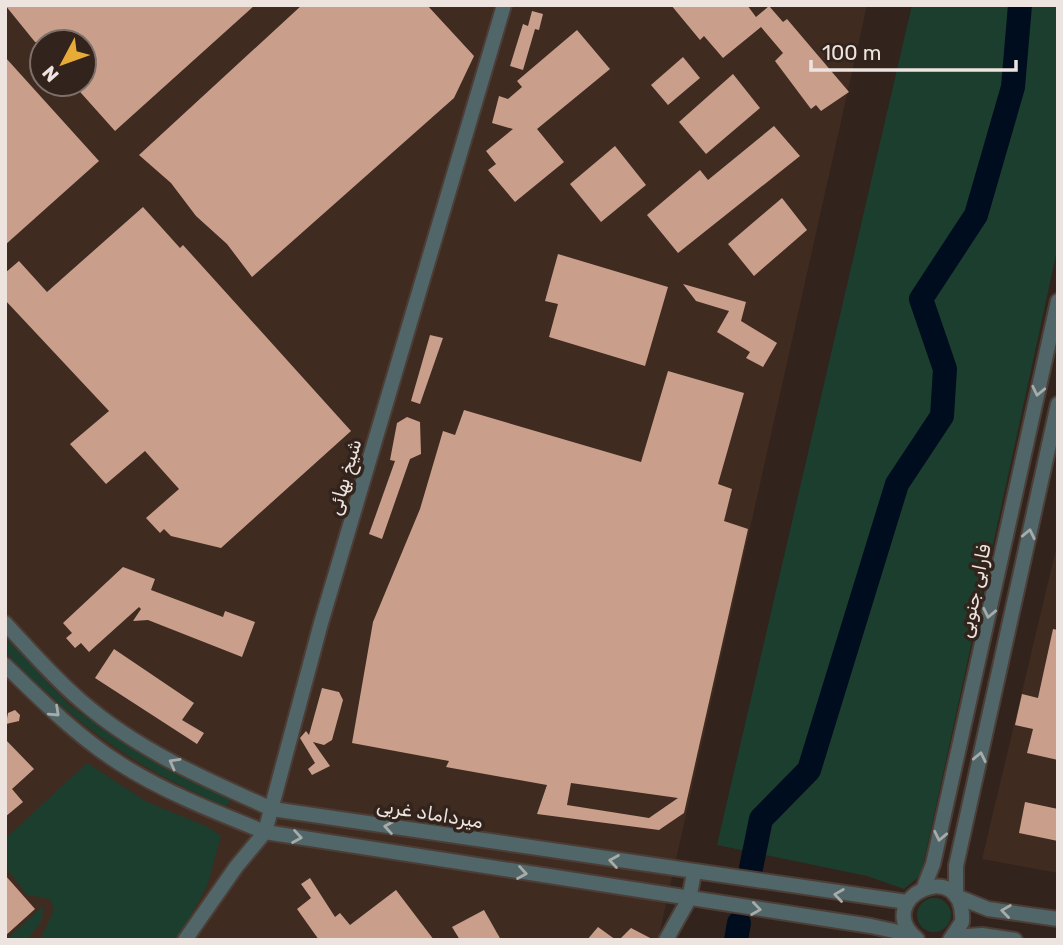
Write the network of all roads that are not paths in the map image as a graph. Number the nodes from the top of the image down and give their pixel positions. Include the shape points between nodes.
1 (503, 5) edge
2 (1058, 301) edge
3 (1058, 404) edge
4 (5, 623) edge
5 (5, 665) edge
6 (272, 809) junction
7 (265, 832) junction
8 (694, 873) junction
9 (924, 887) junction
10 (956, 896) junction
11 (689, 899) junction
12 (907, 902) junction
13 (1058, 919) edge
14 (914, 938) edge
15 (952, 938) edge
16 (185, 940) edge
17 (666, 940) edge
18 (1015, 940) edge

1 - 6 street, شیخ بهائی via 321,623
2 -> 9 street, فارابی جنوبی via 933,864
10 -> 3 street via 956,866
6 -> 4 street, میرداماد غربی via 197,776 132,740 80,700
5 -> 7 street via 64,721 119,763 186,799
6 - 7 street, شیخ بهائی
8 -> 6 street, میرداماد غربی
7 -> 11 street
7 - 16 street, شیخ بهائی
8 - 11 street
12 -> 8 street, میرداماد غربی
9 - 10 street via 941,887
9 - 12 street
13 -> 10 street via 988,909
10 - 15 street via 963,912
11 -> 14 street
11 - 17 street
12 - 14 street via 905,919
15 - 18 street via 982,935

